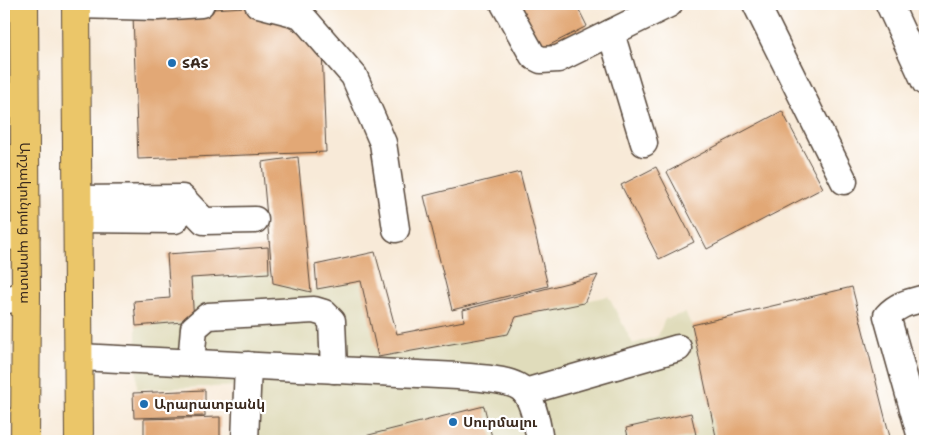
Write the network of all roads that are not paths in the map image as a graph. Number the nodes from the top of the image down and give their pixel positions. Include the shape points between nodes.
1 (24, 4) edge
2 (76, 4) edge
3 (201, 4) edge
4 (258, 4) edge
5 (504, 4) edge
6 (669, 4) edge
7 (756, 4) edge
8 (889, 4) edge
9 (620, 20) edge
10 (925, 82) edge
11 (644, 143) dead end
12 (844, 181) dead end
13 (78, 209) junction
14 (175, 220) dead end
15 (255, 220) dead end
16 (396, 229) dead end
17 (15, 236) edge
18 (15, 298) edge
19 (925, 298) edge
20 (678, 348) dead end
21 (79, 357) junction
22 (191, 363) junction
23 (248, 365) junction
24 (334, 370) junction
25 (525, 392) junction
26 (25, 441) edge
27 (80, 441) edge
28 (245, 441) edge
29 (540, 441) edge
30 (922, 441) edge

1 - 17 main road, Արշակունյաց պողոտա
2 - 3 street via 158,7
2 - 13 main road
4 - 16 street via 301,15 354,76 383,144
5 - 9 street via 533,56 542,60 558,59
6 - 9 street
7 - 12 street
8 - 10 street
9 - 11 street
13 - 14 street
13 - 15 street via 182,198 204,221
13 - 21 main road
17 - 18 main road, Արշակունյաց պողոտա
18 - 26 main road, Արշակունյաց պողոտա
19 - 30 street via 894,308 887,316
20 - 25 street
21 - 22 street
21 - 27 main road
22 - 23 street
22 - 24 street via 194,328 208,316 314,310 324,313 332,321
23 - 24 street
23 - 28 street
24 - 25 street via 505,381
25 - 29 street via 537,419

